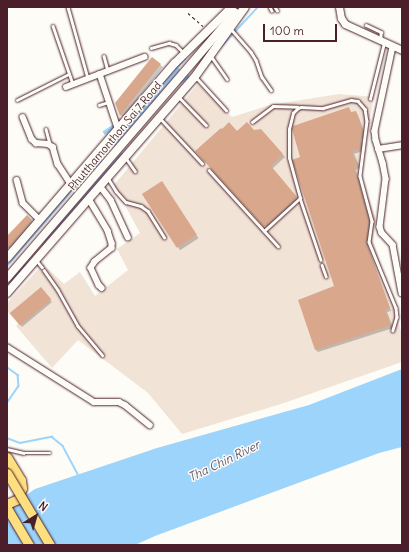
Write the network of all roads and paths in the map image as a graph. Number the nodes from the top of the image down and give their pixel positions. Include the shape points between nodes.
1 (68, 7) edge
2 (232, 7) edge
3 (240, 7) edge
4 (245, 7) edge
5 (270, 7) edge
6 (339, 7) edge
7 (272, 11) dead end
8 (188, 13) dead end
9 (366, 25) dead end
10 (53, 26) dead end
11 (230, 28) junction
12 (208, 30) junction
13 (382, 42) junction
14 (393, 47) junction
15 (151, 48) dead end
16 (402, 50) edge
17 (184, 53) junction
18 (104, 56) dead end
19 (211, 56) junction
20 (144, 57) dead end
21 (175, 63) junction
22 (185, 70) junction
23 (108, 71) junction
24 (69, 74) junction
25 (100, 74) junction
26 (195, 78) junction
27 (88, 79) junction
28 (227, 79) dead end
29 (74, 84) junction
30 (66, 87) dead end
31 (272, 90) dead end
32 (179, 96) junction
33 (370, 99) dead end
34 (17, 100) dead end
35 (109, 102) junction
36 (99, 105) dead end
37 (298, 108) junction
38 (226, 110) dead end
39 (23, 117) dead end
40 (160, 118) junction
41 (252, 122) dead end
42 (206, 125) dead end
43 (118, 128) junction
44 (46, 129) dead end
45 (50, 145) junction
46 (402, 145) edge
47 (378, 149) junction
48 (100, 151) junction
49 (125, 158) junction
50 (110, 159) junction
51 (202, 163) dead end
52 (118, 166) junction
53 (209, 170) dead end
54 (135, 171) dead end
55 (108, 178) junction
56 (17, 180) dead end
57 (71, 184) junction
58 (100, 186) junction
59 (300, 198) junction
60 (89, 200) junction
61 (40, 220) junction
62 (264, 231) junction
63 (128, 237) dead end
64 (164, 237) dead end
65 (278, 246) dead end
66 (32, 250) junction
67 (7, 258) edge
68 (38, 258) junction
69 (320, 260) dead end
70 (322, 265) dead end
71 (326, 276) dead end
72 (7, 278) edge
73 (102, 288) dead end
74 (7, 294) edge
75 (402, 294) edge
76 (393, 330) dead end
77 (7, 348) edge
78 (102, 355) dead end
79 (150, 426) dead end
80 (7, 449) edge
81 (50, 453) dead end
82 (7, 457) edge
83 (7, 473) edge
84 (7, 504) edge
85 (7, 508) edge
86 (30, 545) edge
87 (50, 545) edge

1 - 27 lane
2 - 12 main road
3 - 22 main road, Phutthamonthon Sai 7 Road
4 - 11 main road
5 - 7 lane
6 - 13 street via 345,24
8 - 12 path
9 - 13 lane via 381,32
10 - 24 lane
11 - 19 main road
11 - 31 lane via 251,52 262,77
12 - 17 main road
13 - 14 street
13 - 33 lane
14 - 16 street
14 - 47 street via 376,122
15 - 17 lane via 169,43 176,45
17 - 21 main road
18 - 23 lane
19 - 26 main road
19 - 28 lane
20 - 23 street
21 - 22 main road
21 - 43 main road
22 - 26 main road
22 - 50 main road, Phutthamonthon Sai 7 Road
23 - 25 street
24 - 29 lane
24 - 34 lane
25 - 27 street
25 - 35 street
26 - 32 main road
26 - 38 lane
27 - 29 street
29 - 30 street
32 - 40 main road
32 - 42 lane
35 - 36 lane
35 - 43 street
37 - 41 lane via 273,106
37 - 59 lane via 290,121 289,158
37 - 76 lane via 323,108 351,100 358,101 366,109 366,135 360,176 372,221 370,248 396,308 397,317
39 - 45 street via 32,139
40 - 49 main road
40 - 51 lane
43 - 48 main road
44 - 45 lane
45 - 57 street
46 - 47 street
47 - 75 street via 386,179 380,227 393,245
48 - 50 main road
48 - 57 main road
49 - 52 main road
49 - 54 lane
50 - 52 main road
50 - 66 main road, Phutthamonthon Sai 7 Road
52 - 55 main road
53 - 62 lane
55 - 58 main road
55 - 64 lane via 126,202 144,208
56 - 61 street via 23,203
57 - 61 main road
58 - 60 main road
58 - 63 street via 112,200
59 - 62 lane
59 - 69 lane
60 - 68 main road
60 - 73 street via 108,231 112,243 112,248 91,268
61 - 67 main road
62 - 65 lane
66 - 68 main road
66 - 72 main road, Phutthamonthon Sai 7 Road
68 - 74 main road
68 - 78 lane via 78,326
70 - 71 lane
77 - 79 street via 94,402 119,402 125,405
80 - 81 lane via 24,453
82 - 84 main road via 21,480 22,488 18,499
83 - 87 main road, bridge
85 - 86 main road

